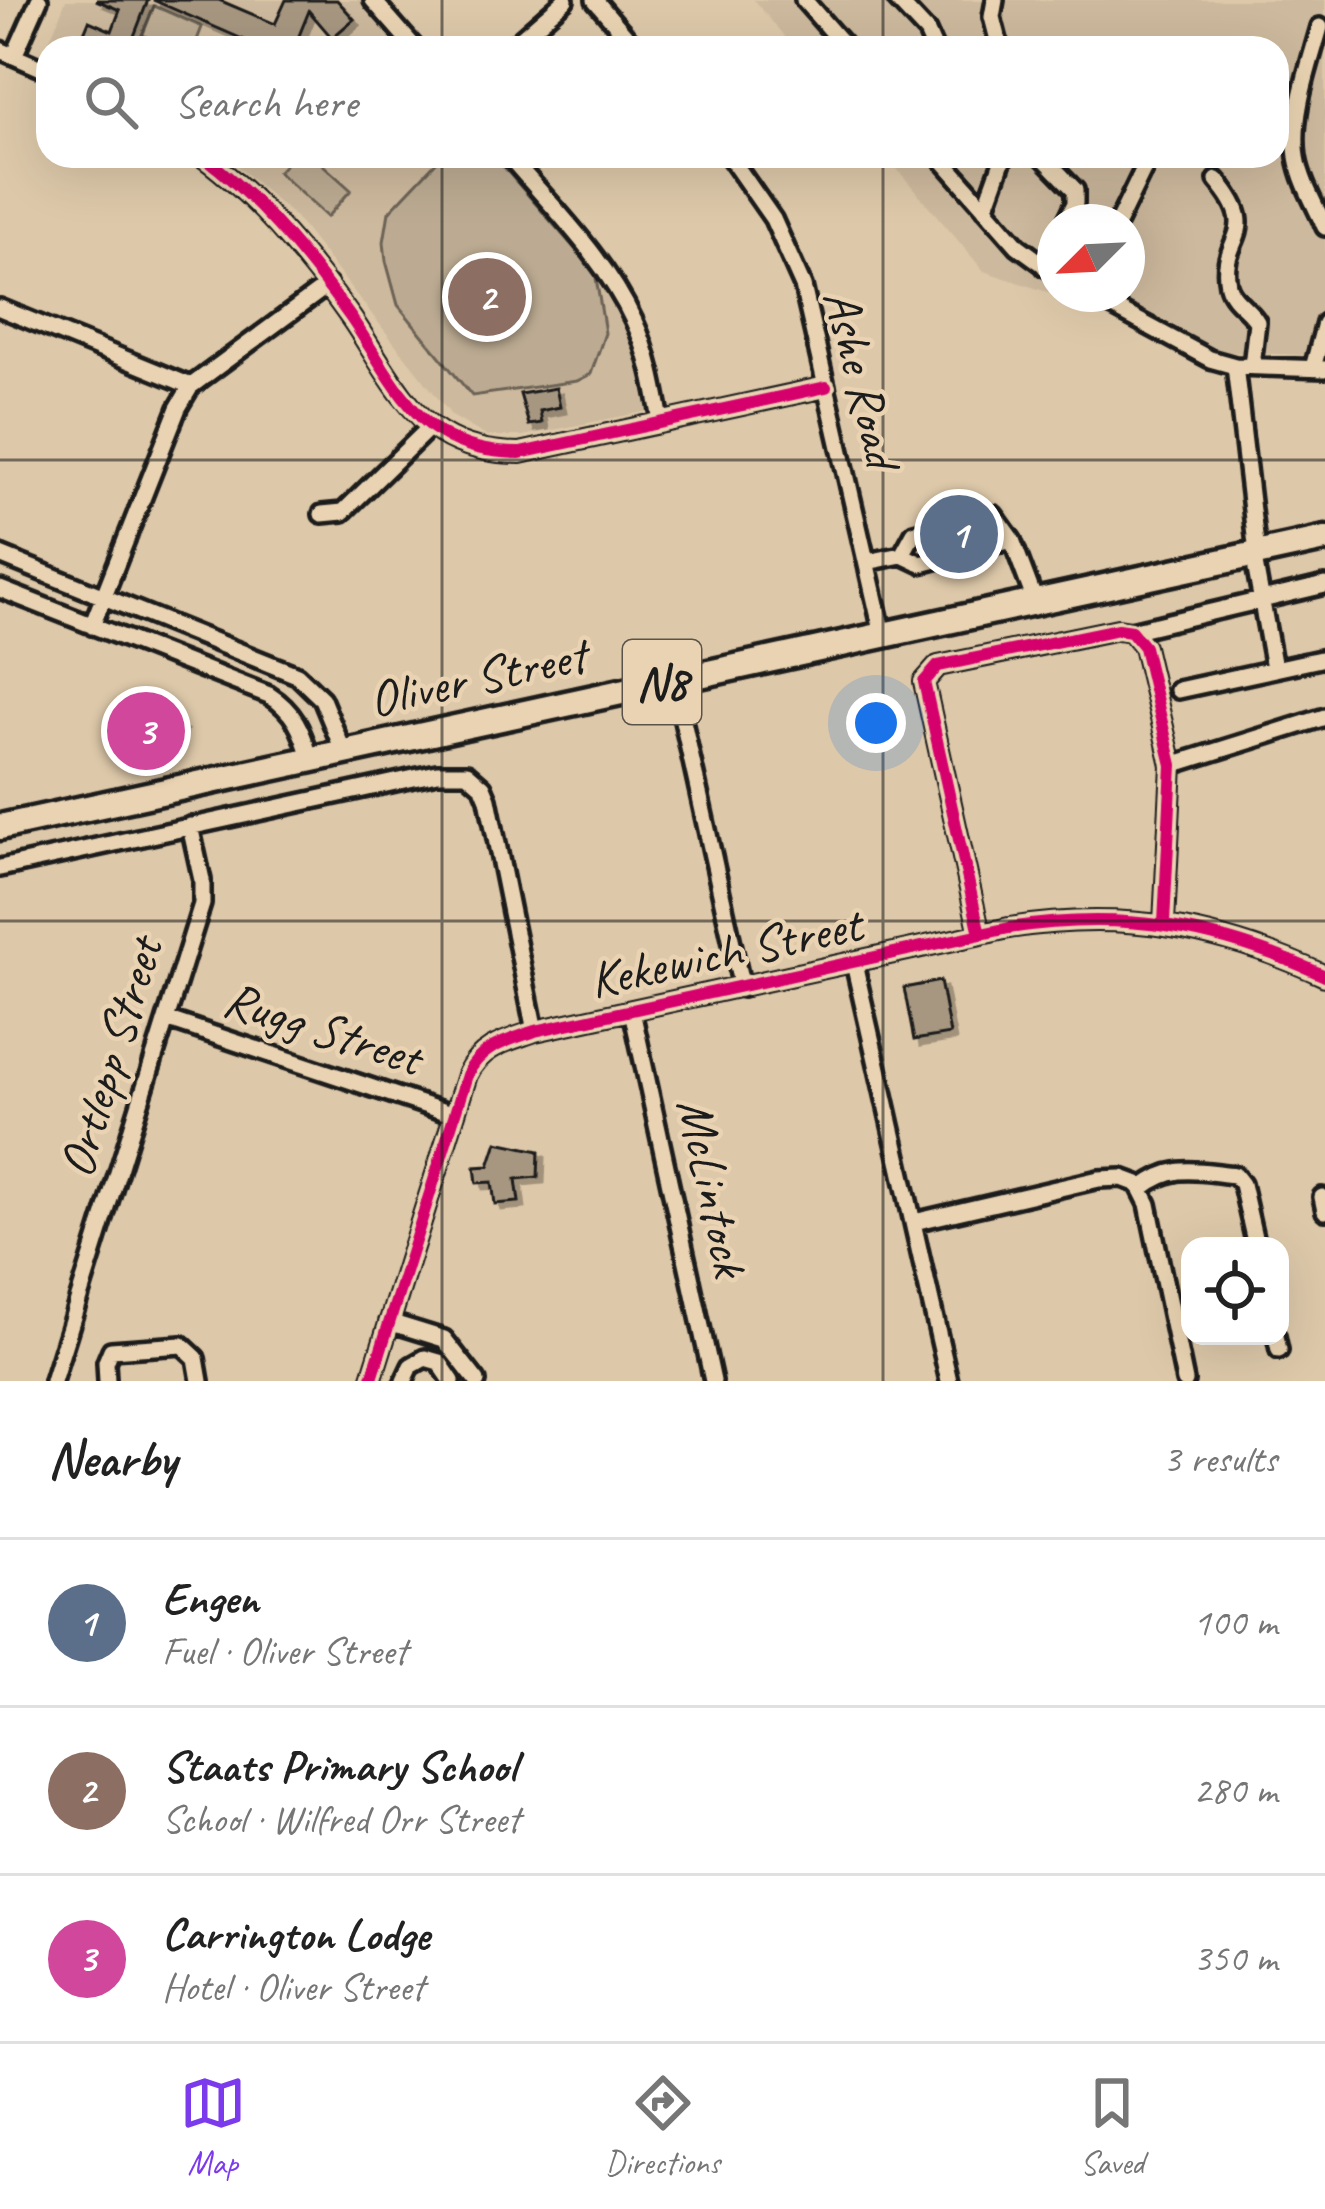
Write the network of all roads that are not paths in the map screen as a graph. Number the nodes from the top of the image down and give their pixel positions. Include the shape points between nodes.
1 (39, 0) edge
2 (373, 0) edge
3 (565, 0) edge
4 (595, 0) edge
5 (897, 0) edge
6 (995, 0) edge
7 (809, 1) edge
8 (1320, 27) dead end
9 (404, 36) edge
10 (524, 36) edge
11 (626, 36) edge
12 (837, 36) edge
13 (929, 36) edge
14 (997, 36) edge
15 (7, 53) edge
16 (36, 65) edge
17 (215, 168) edge
18 (518, 168) edge
19 (739, 168) edge
20 (949, 168) edge
21 (1000, 168) edge
22 (1054, 168) edge
23 (1144, 168) edge
24 (1217, 180) dead end
25 (1075, 204) edge
26 (1127, 204) edge
27 (985, 209) junction
28 (1325, 227) edge
29 (1037, 260) edge
30 (328, 285) junction
31 (0, 308) edge
32 (1121, 312) edge
33 (1325, 323) edge
34 (1244, 366) junction
35 (1319, 369) edge
36 (191, 386) junction
37 (826, 387) junction
38 (661, 421) junction
39 (431, 426) junction
40 (322, 514) dead end
41 (1325, 539) edge
42 (1012, 540) junction
43 (1255, 553) junction
44 (0, 555) edge
45 (902, 555) junction
46 (867, 562) junction
47 (1325, 585) edge
48 (0, 589) edge
49 (105, 597) junction
50 (1261, 599) junction
51 (1035, 602) junction
52 (92, 626) junction
53 (1131, 631) junction
54 (884, 635) junction
55 (1325, 658) edge
56 (1274, 668) junction
57 (674, 680) junction
58 (1178, 690) dead end
59 (1325, 717) edge
60 (343, 750) junction
61 (310, 758) junction
62 (1172, 765) junction
63 (190, 826) junction
64 (0, 827) edge
65 (0, 868) edge
66 (1164, 923) junction
67 (980, 934) junction
68 (854, 963) junction
69 (1325, 976) edge
70 (742, 988) junction
71 (632, 1011) junction
72 (166, 1018) junction
73 (535, 1031) junction
74 (454, 1115) junction
75 (1142, 1188) junction
76 (914, 1222) junction
77 (1254, 1237) edge
78 (389, 1322) junction
79 (52, 1381) edge
80 (107, 1381) edge
81 (200, 1381) edge
82 (371, 1381) edge
83 (404, 1381) edge
84 (452, 1381) edge
85 (477, 1381) edge
86 (713, 1381) edge
87 (949, 1381) edge
88 (1185, 1381) edge

1 - 15 street
2 - 9 street
3 - 10 street
4 - 11 street
5 - 13 street
6 - 14 street
7 - 12 street
8 - 28 street via 1297,146
15 - 16 street
17 - 30 street
18 - 38 street via 614,282 651,368
19 - 37 street, Ashe Road via 789,252
20 - 27 street
21 - 27 street
22 - 25 street via 1075,190
23 - 26 street
24 - 34 street via 1241,219 1228,282 1257,322
27 - 29 street
30 - 36 street
30 - 39 street
31 - 36 street
32 - 34 street via 1184,347
33 - 35 street
34 - 35 street
34 - 43 street
36 - 49 street
37 - 38 street
37 - 46 street, Ashe Road
38 - 39 street via 520,453 471,447
39 - 40 street via 343,512
41 - 43 highway, Oliver Street / N8
42 - 45 street via 921,564
42 - 45 street via 988,513 914,533
42 - 51 street
43 - 50 street
43 - 51 highway, Oliver Street / N8
44 - 49 street
45 - 46 street
46 - 54 street, Ashe Road
47 - 50 street
48 - 52 street
49 - 52 street
49 - 60 street via 296,675 322,699
50 - 53 street
50 - 56 street
51 - 54 highway, Oliver Street / N8
52 - 61 street via 269,695 297,720
53 - 62 street via 1144,647
53 - 67 street via 938,666 924,682
54 - 57 highway, Oliver Street / N8
55 - 56 street
56 - 58 street
57 - 60 highway, Oliver Street / N8
57 - 70 street
59 - 62 street
60 - 61 highway, Oliver Street / N8
61 - 64 highway, Oliver Street / N8
62 - 66 street
63 - 65 street
63 - 72 street, Ortlepp Street via 202,904
63 - 73 street via 437,773 475,778 488,799
66 - 67 street, Kekewich Street via 1087,919
66 - 69 street, Kekewich Street via 1238,941
67 - 68 street, Kekewich Street
68 - 70 street, Kekewich Street
68 - 76 street
70 - 71 street, Kekewich Street
71 - 73 street, Kekewich Street
71 - 86 street, McLintock
72 - 74 street, Rugg Street
72 - 79 street, Ortlepp Street
73 - 74 street, Kekewich Street via 484,1052
74 - 78 street, Kekewich Street
75 - 76 street via 1106,1178
75 - 77 street via 1184,1169 1234,1175
75 - 88 street
76 - 87 street
78 - 82 street, Kekewich Street
78 - 85 street via 444,1339
80 - 81 street via 111,1350 182,1346 196,1358
83 - 84 street via 425,1358 440,1362

